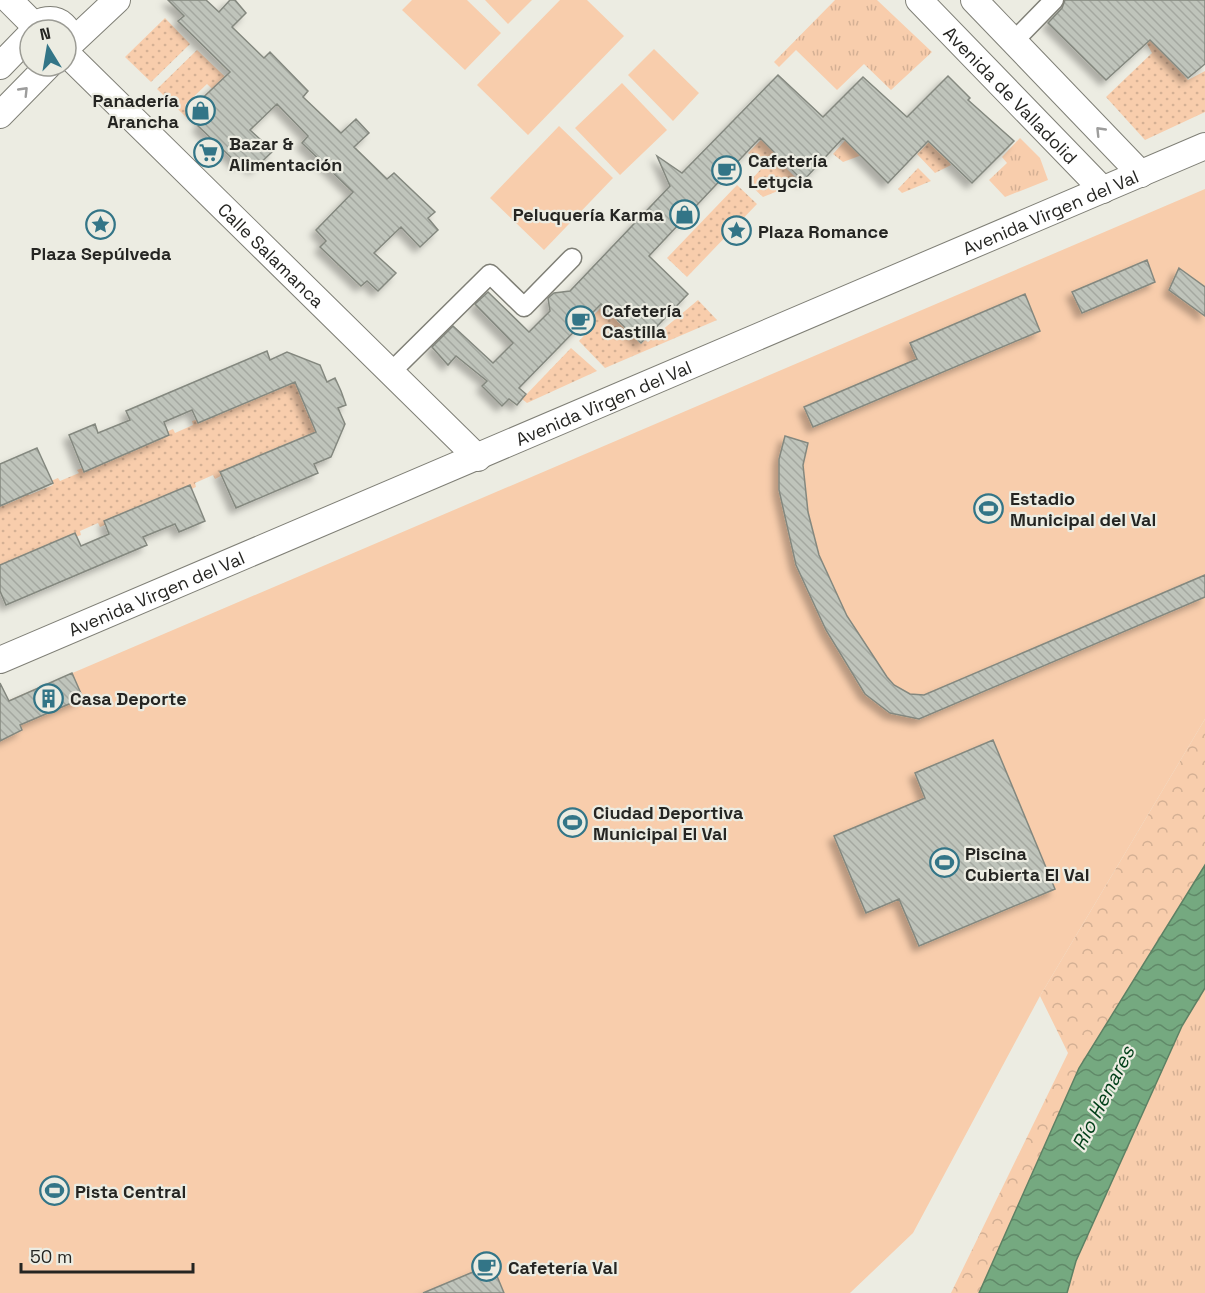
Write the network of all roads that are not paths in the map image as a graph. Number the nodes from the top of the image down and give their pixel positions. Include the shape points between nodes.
1 (9, 0) edge
2 (63, 0) edge
3 (117, 0) edge
4 (918, 0) edge
5 (974, 0) edge
6 (1054, 0) edge
7 (22, 18) edge
8 (46, 18) edge
9 (78, 39) edge
10 (1014, 41) junction
11 (18, 47) edge
12 (78, 61) edge
13 (0, 66) edge
14 (36, 78) edge
15 (0, 115) edge
16 (1205, 146) edge
17 (1141, 174) junction
18 (1103, 190) junction
19 (572, 258) dead end
20 (391, 372) junction
21 (478, 458) junction
22 (0, 660) edge

1 - 7 street
2 - 8 street
3 - 9 street
4 - 18 street, Avenida de Valladolid
5 - 10 street
6 - 10 street
17 -> 10 street
11 - 13 street
12 - 20 street, Calle Salamanca
15 -> 14 street
16 - 17 street, Avenida Virgen del Val
17 - 18 street, Avenida Virgen del Val
18 - 21 street, Avenida Virgen del Val
19 - 20 street via 524,307 490,274
20 - 21 street, Calle Salamanca
21 - 22 street, Avenida Virgen del Val

